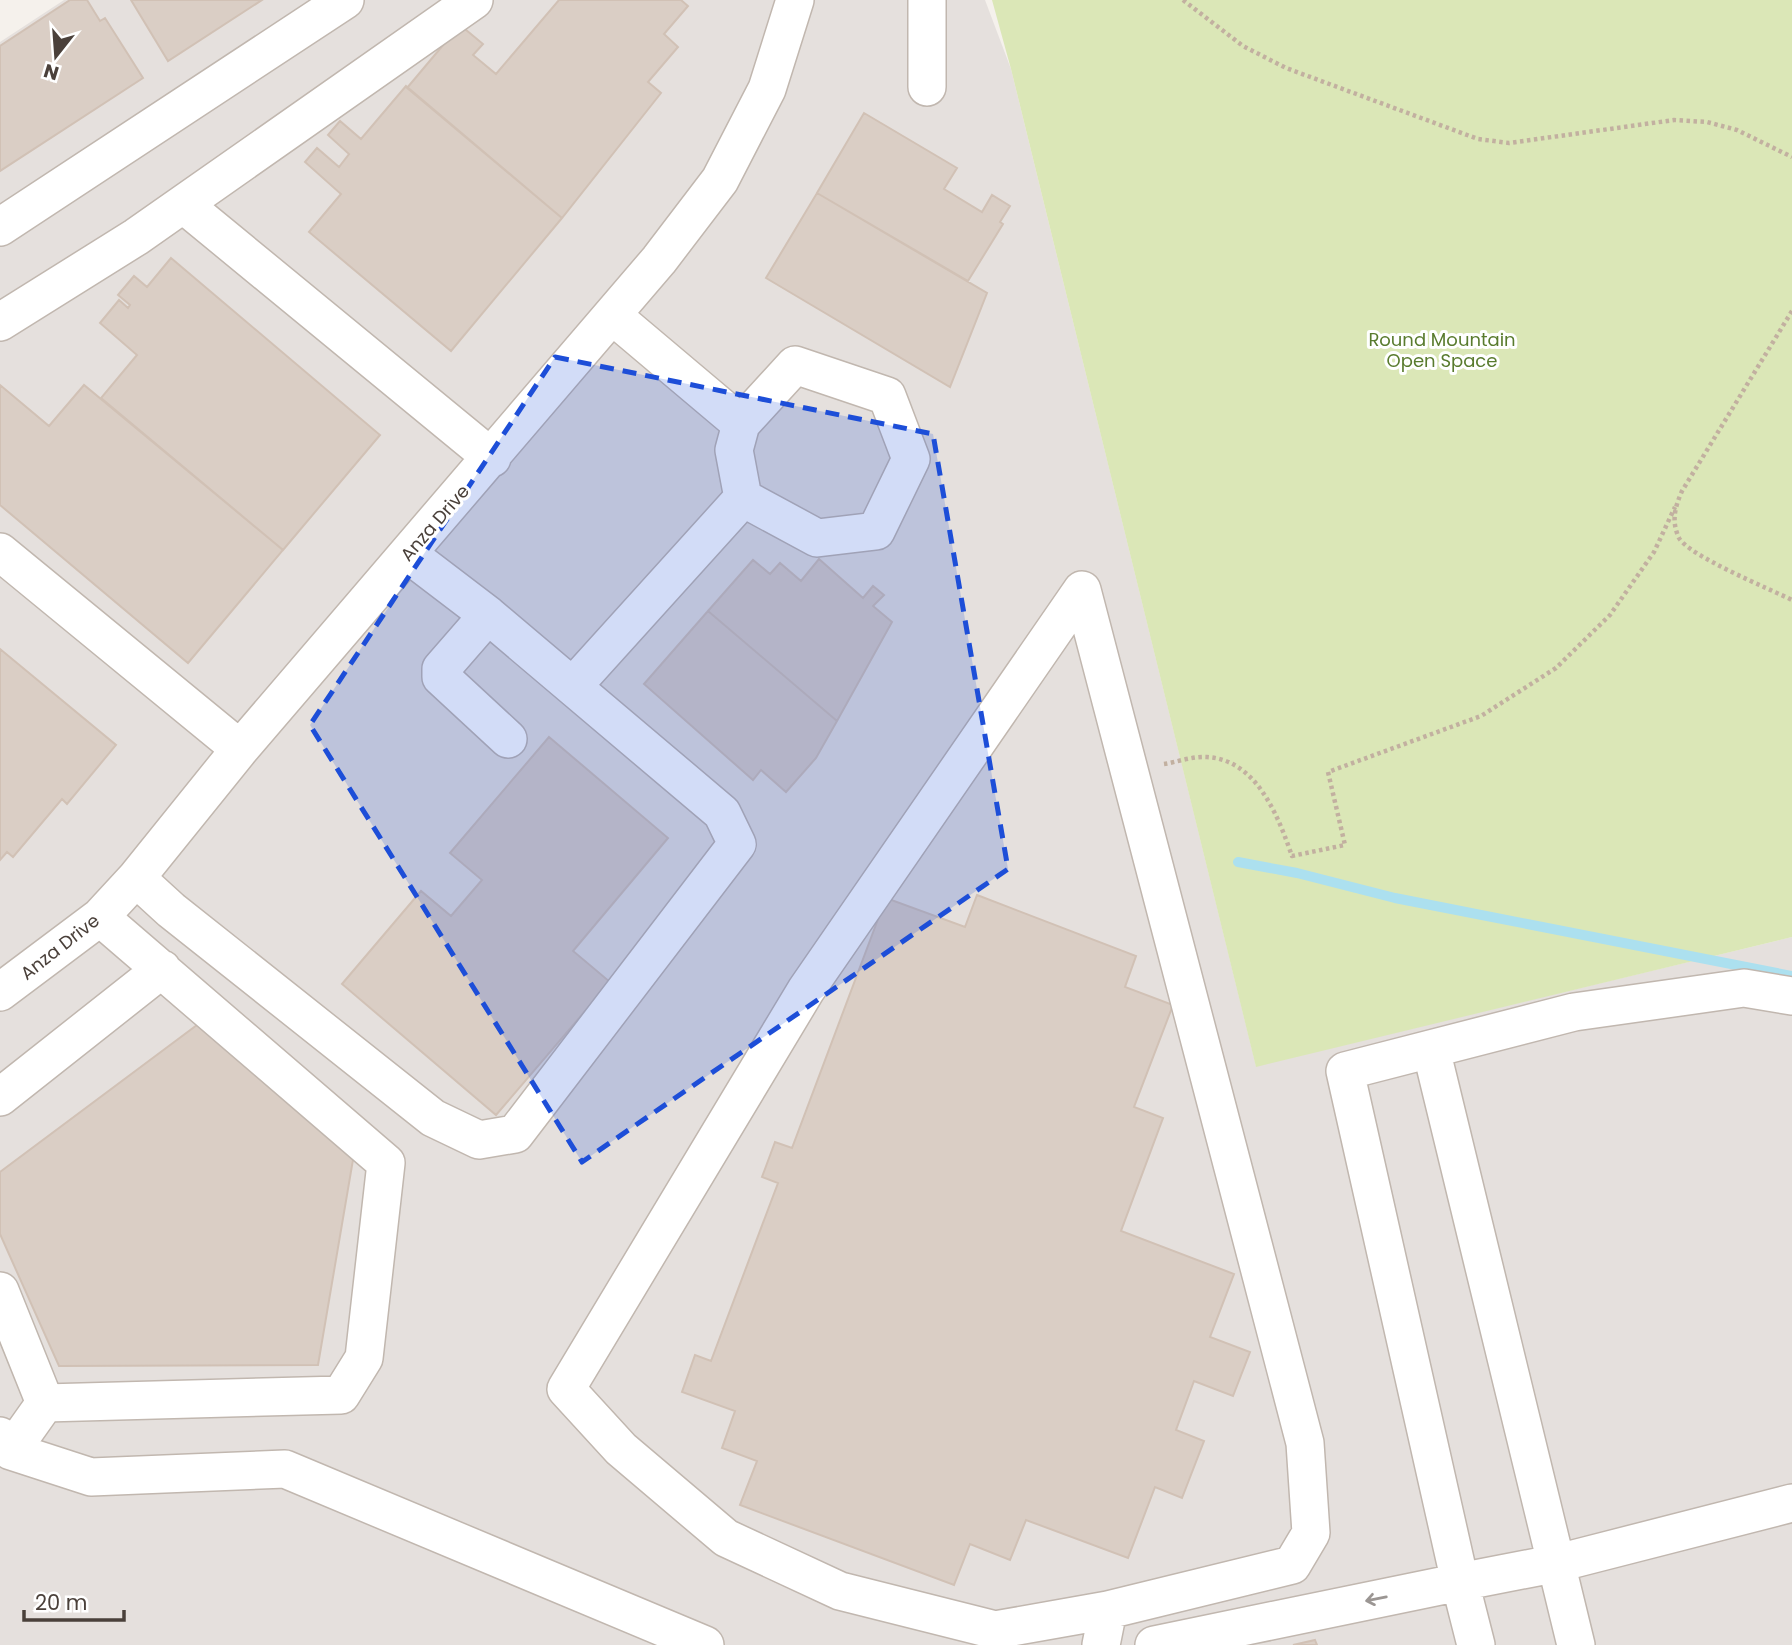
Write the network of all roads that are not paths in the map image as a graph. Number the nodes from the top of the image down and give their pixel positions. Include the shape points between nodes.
1 (345, 0) edge
2 (474, 0) edge
3 (795, 0) edge
4 (927, 0) edge
5 (927, 87) dead end
6 (183, 204) junction
7 (0, 227) edge
8 (613, 316) junction
9 (0, 322) edge
10 (741, 424) junction
11 (492, 458) junction
12 (743, 498) junction
13 (0, 552) edge
14 (408, 554) junction
15 (488, 614) junction
16 (573, 686) junction
17 (508, 739) dead end
18 (240, 749) junction
19 (136, 878) junction
20 (100, 916) junction
21 (162, 970) junction
22 (0, 992) edge
23 (1792, 996) edge
24 (1432, 1049) junction
25 (0, 1097) edge
26 (0, 1291) edge
27 (45, 1403) junction
28 (6, 1444) edge
29 (1792, 1503) edge
30 (1558, 1563) junction
31 (1452, 1584) junction
32 (1108, 1610) junction
33 (705, 1645) edge
34 (1101, 1645) edge
35 (1154, 1645) edge
36 (1475, 1645) edge
37 (1576, 1645) edge

1 - 7 street
2 - 6 street
3 - 8 street, Anza Drive via 767,89 720,180
4 - 5 street
6 - 9 street
6 - 11 street
8 - 10 street
8 - 11 street, Anza Drive
10 - 12 street via 734,450
10 - 12 street via 795,365 887,397 911,459 876,531 817,538
11 - 14 street, Anza Drive
12 - 16 street
13 - 18 street
14 - 15 street
14 - 18 street, Anza Drive
15 - 16 street
15 - 17 street via 441,669 440,677
16 - 19 street via 722,813 737,844 514,1135 479,1140 433,1118
18 - 19 street, Anza Drive
19 - 20 street, Anza Drive
20 - 21 street
20 - 22 street, Anza Drive
21 - 25 street
21 - 27 street via 386,1163 364,1358 341,1395
23 - 24 street via 1744,988 1574,1013
24 - 30 street
24 - 31 street via 1345,1071
26 - 27 street
27 - 28 street
28 - 33 street via 91,1477 285,1469
29 - 30 street
30 - 31 street
30 - 37 street
31 -> 35 street
31 - 36 street
32 - 32 street via 1292,1565 1311,1534 1305,1443 1082,590 806,990 566,1389 621,1449 726,1538 840,1591 995,1630
32 - 34 street

